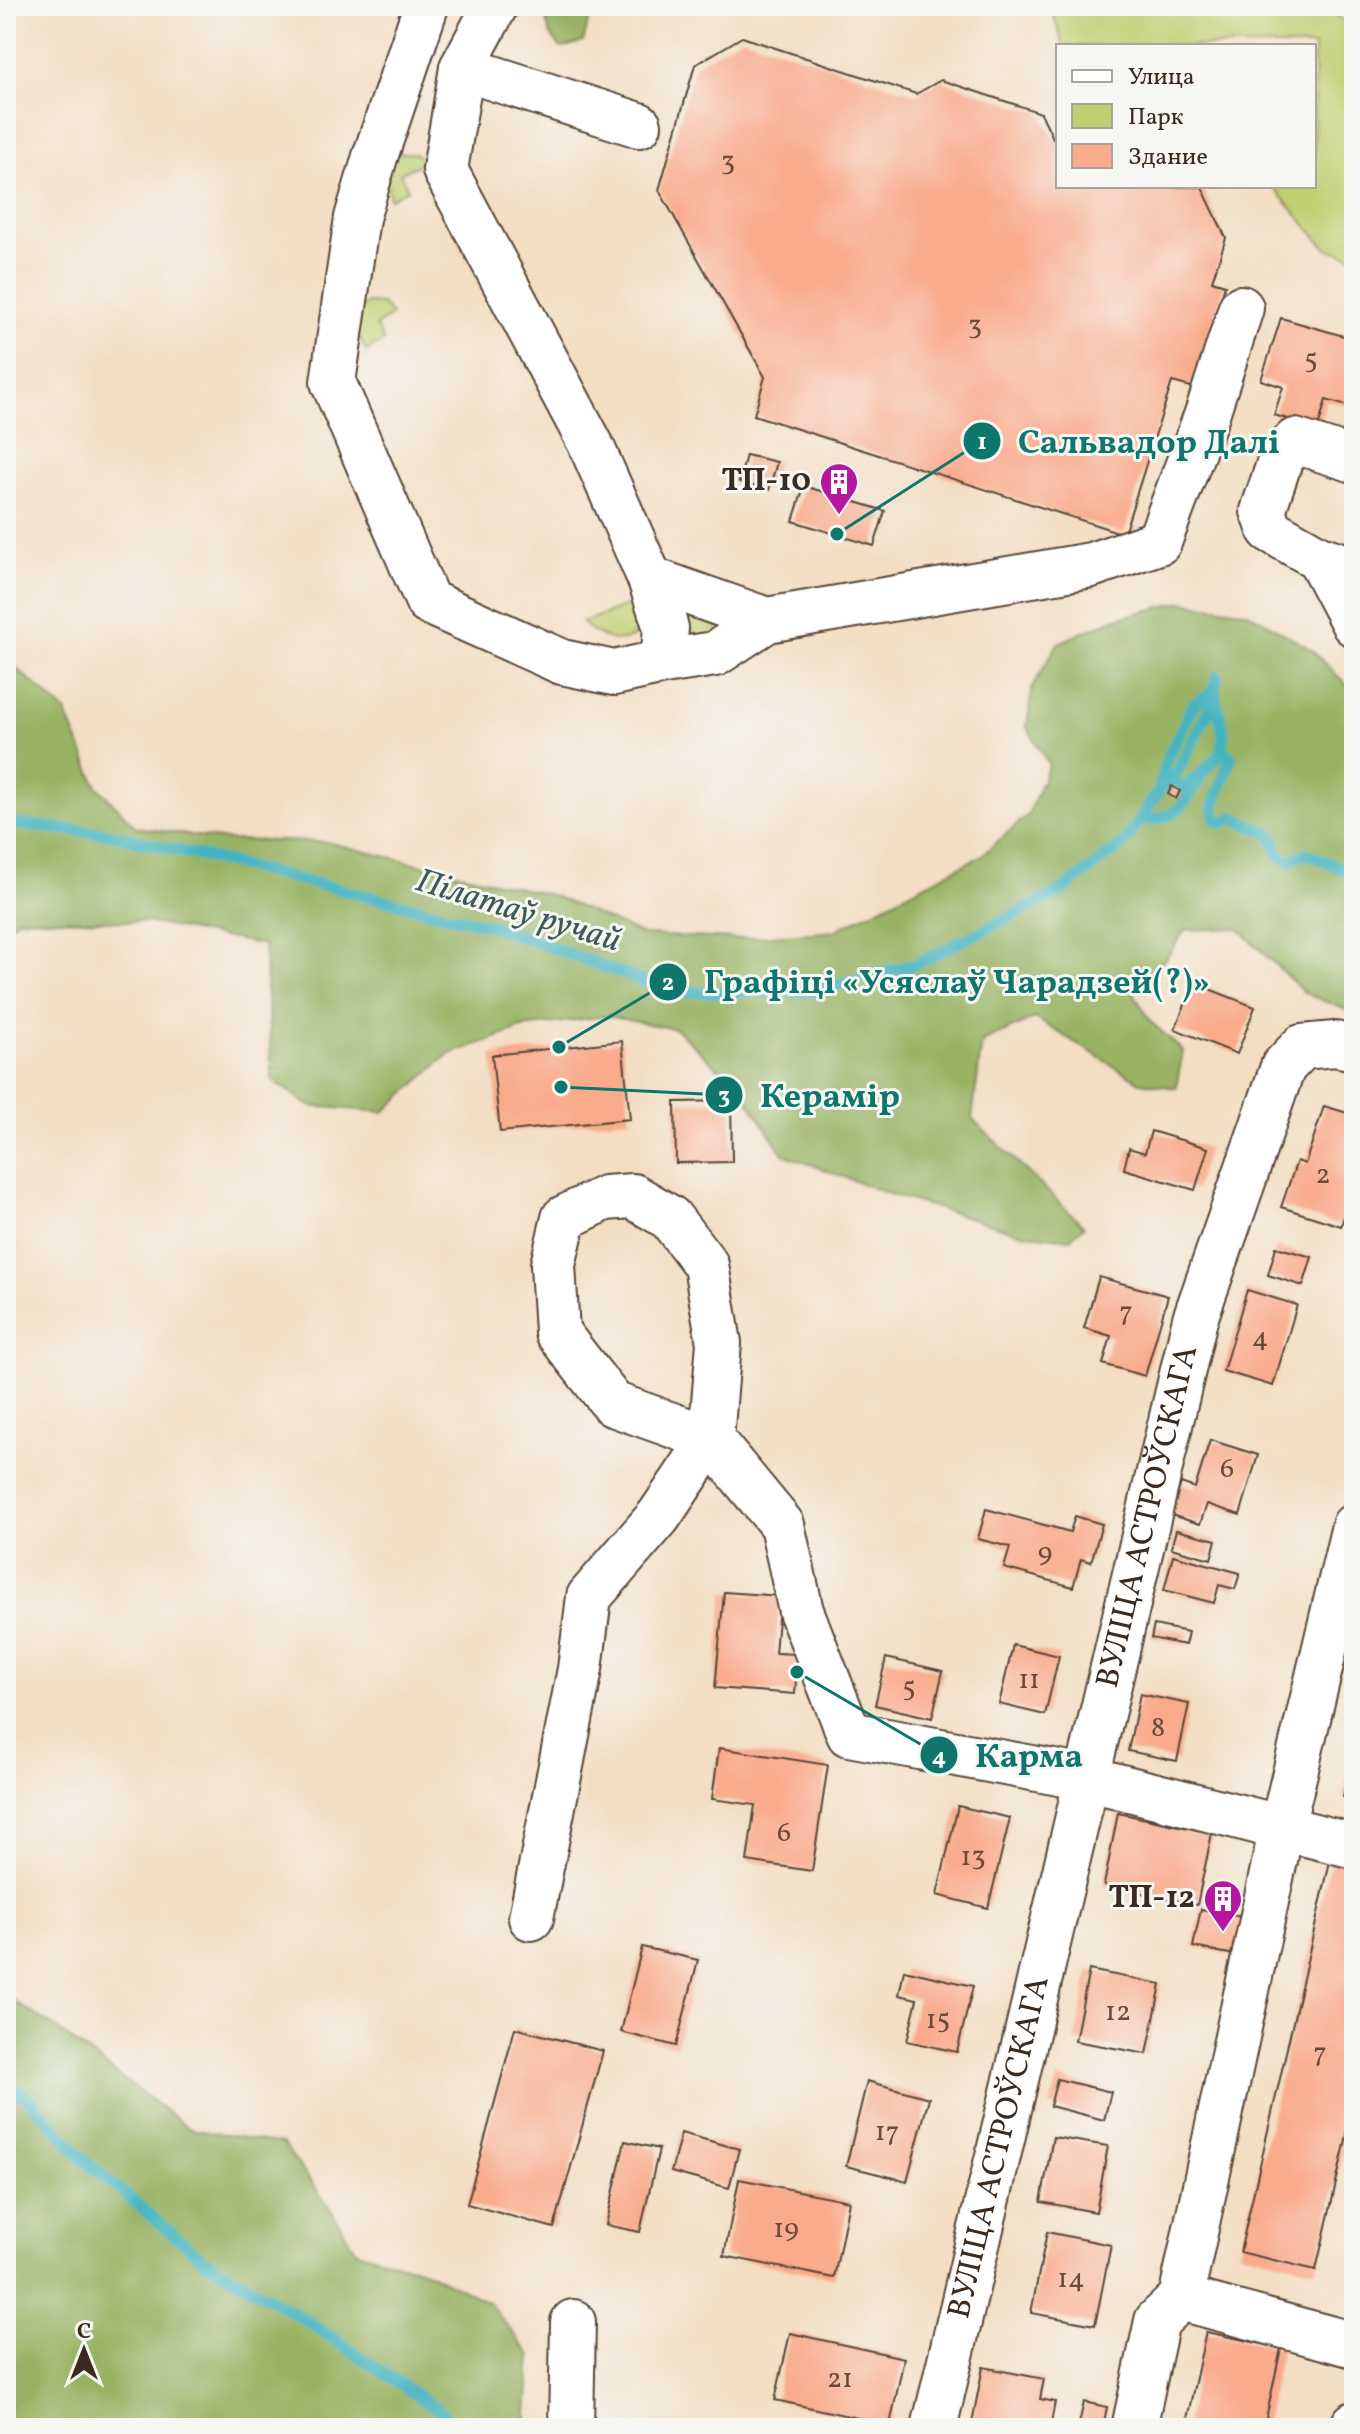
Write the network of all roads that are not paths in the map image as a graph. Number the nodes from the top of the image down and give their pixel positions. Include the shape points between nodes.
1 (426, 6) edge
2 (495, 6) edge
3 (462, 68) junction
4 (639, 125) dead end
5 (1241, 308) dead end
6 (1354, 460) edge
7 (1336, 564) edge
8 (650, 579) junction
9 (767, 620) junction
10 (1354, 624) edge
11 (663, 662) junction
12 (1354, 1048) edge
13 (711, 1439) junction
14 (1354, 1526) edge
15 (1086, 1778) junction
16 (1282, 1827) junction
17 (1354, 1846) edge
18 (531, 1918) dead end
19 (1181, 2298) junction
20 (573, 2322) dead end
21 (1354, 2345) edge
22 (571, 2428) edge
23 (934, 2428) edge
24 (1134, 2428) edge

1 - 11 street via 357,218 333,382 428,602 562,662 614,673
2 - 3 street
3 - 4 street
3 - 8 street via 445,170 590,443
5 - 9 street via 1159,542 1091,565
6 - 7 street via 1295,441 1281,458 1263,511 1270,530
7 - 10 street
8 - 9 street
8 - 11 street via 666,628
9 - 11 street via 715,654
12 - 15 street, ВУЛІЦА АСТРОЎСКАГА via 1302,1047 1283,1067 1270,1102 1195,1319
13 - 13 street via 613,1404 557,1332 553,1265 564,1218 605,1198 633,1196 670,1218 706,1265 719,1343
13 - 15 street via 782,1525 801,1611 849,1734
13 - 18 street via 659,1516 589,1597
14 - 16 street
15 - 16 street
15 - 23 street, ВУЛІЦА АСТРОЎСКАГА
16 - 17 street
16 - 19 street
19 - 21 street
19 - 24 street via 1157,2321
20 - 22 street

